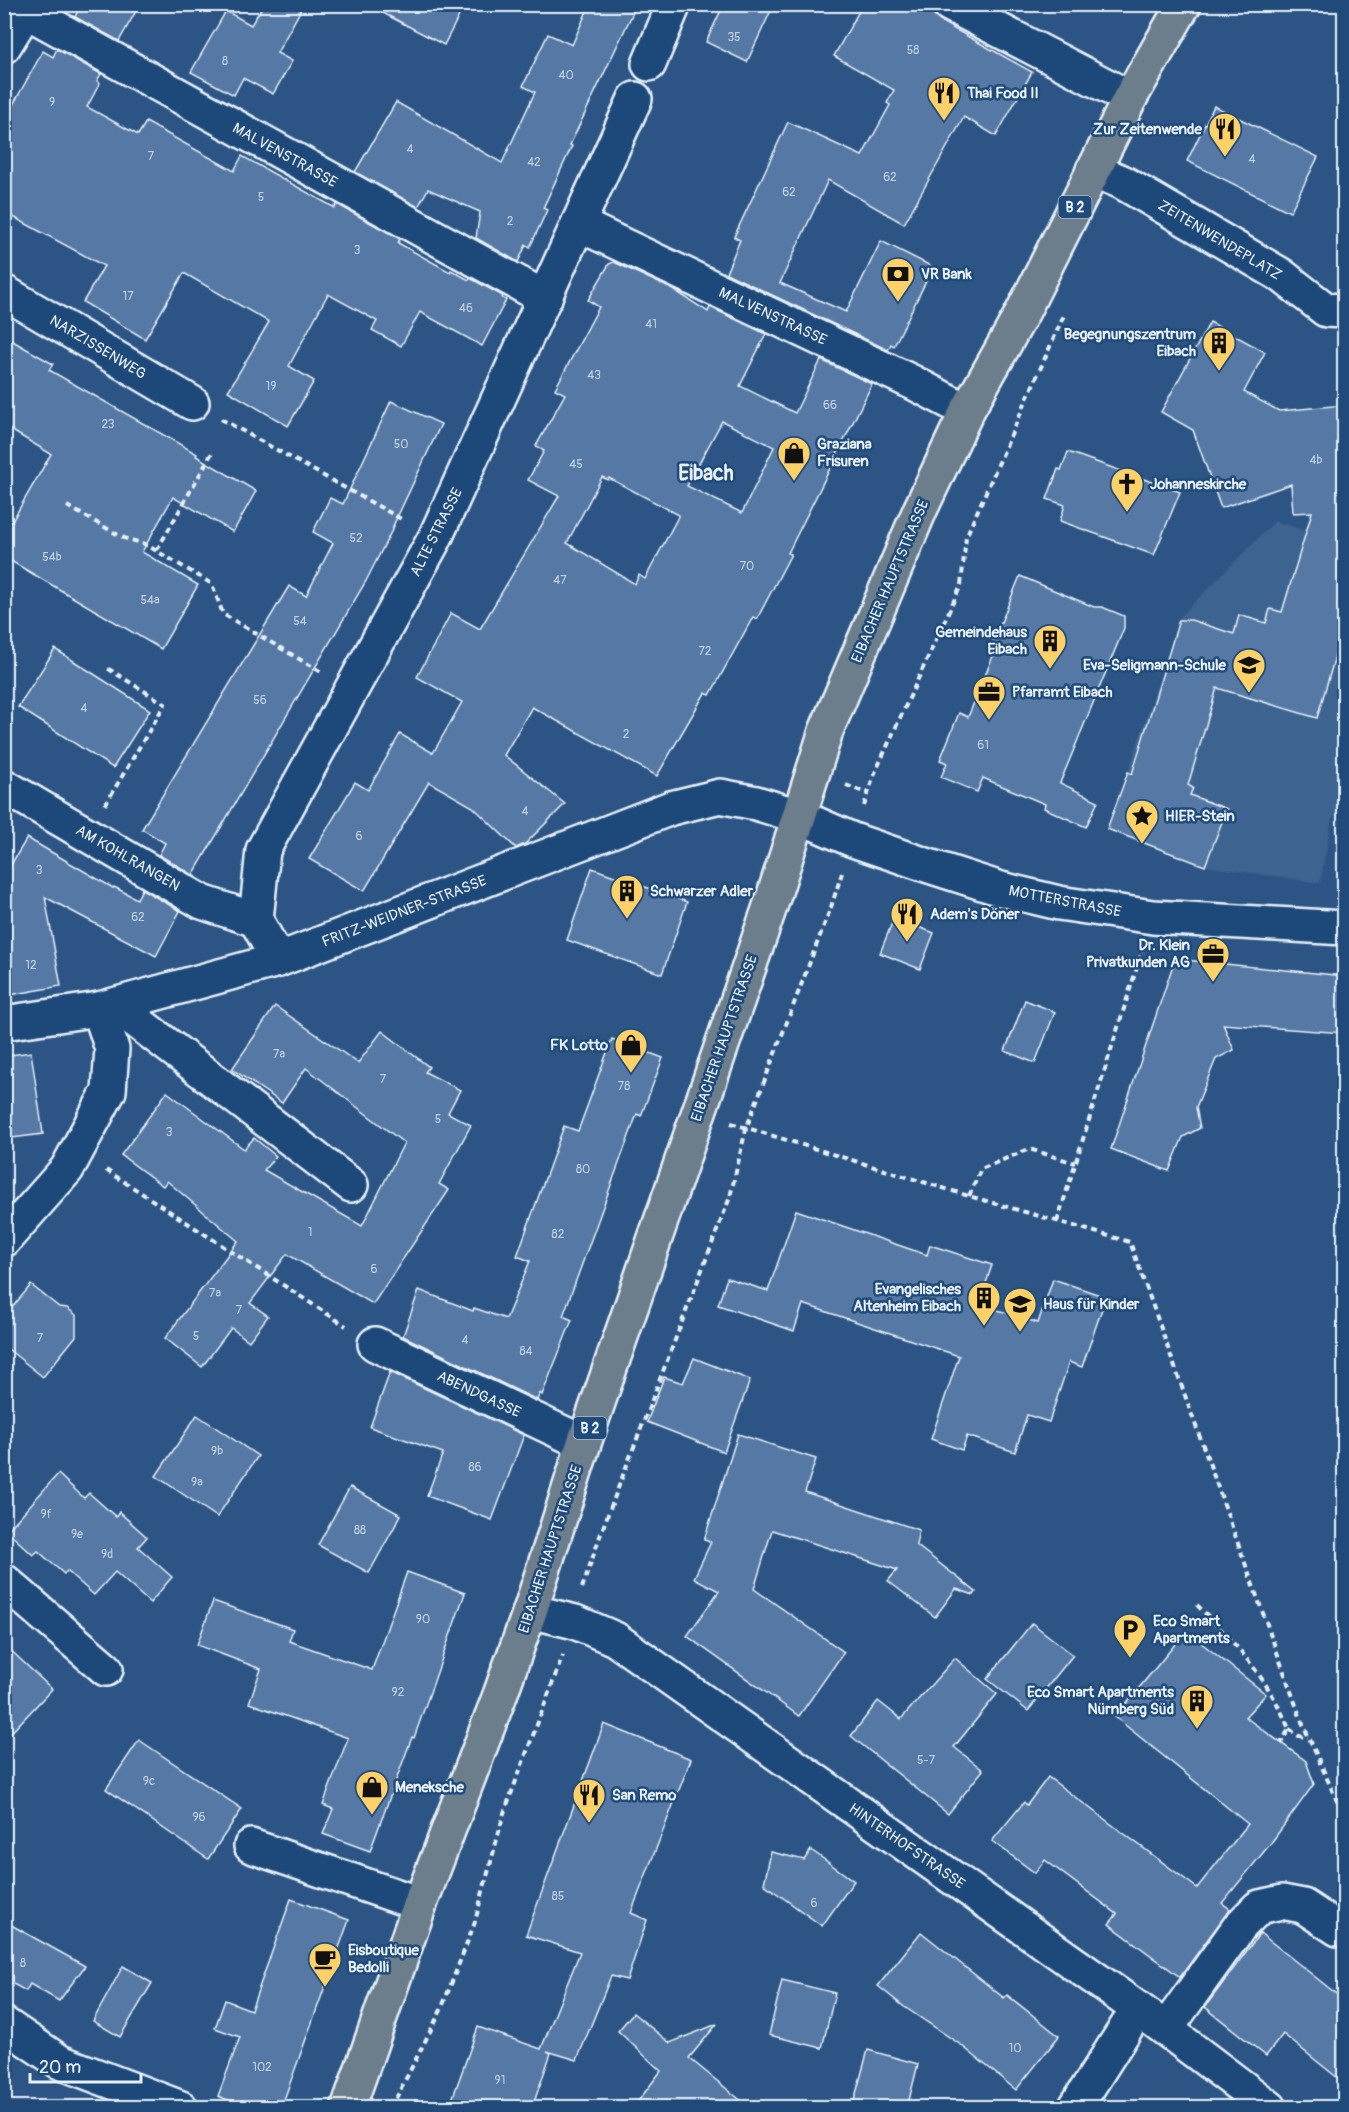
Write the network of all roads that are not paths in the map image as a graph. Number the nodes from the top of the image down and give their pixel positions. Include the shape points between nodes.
1 (674, 4) edge
2 (949, 4) edge
3 (1184, 4) edge
4 (28, 8) edge
5 (4, 46) edge
6 (649, 64) dead end
7 (1130, 98) junction
8 (635, 99) dead end
9 (1093, 170) junction
10 (579, 224) junction
11 (4, 292) edge
12 (544, 298) junction
13 (1344, 311) edge
14 (192, 403) road end
15 (967, 411) junction
16 (4, 786) edge
17 (798, 816) junction
18 (256, 920) junction
19 (1344, 928) edge
20 (278, 960) junction
21 (107, 1007) junction
22 (4, 1023) edge
23 (351, 1185) dead end
24 (4, 1240) edge
25 (375, 1344) road end
26 (584, 1443) junction
27 (4, 1581) edge
28 (530, 1611) junction
29 (106, 1669) dead end
30 (251, 1846) dead end
31 (420, 1904) junction
32 (1338, 1929) dead end
33 (1138, 2009) junction
34 (4, 2024) edge
35 (1166, 2029) junction
36 (182, 2108) edge
37 (348, 2108) edge
38 (1075, 2108) edge
39 (1270, 2108) edge

1 - 6 street
2 - 7 street
3 - 7 main road, EIBACHER HAUPTSTRASSE / B 2
4 - 5 street
4 - 12 street, MALVENSTRASSE
7 - 9 main road, EIBACHER HAUPTSTRASSE / B 2
8 - 10 street, ALTE STRASSE
9 - 13 street, ZEITENWENDEPLATZ via 1122,182 1281,275 1326,310
9 - 15 main road, EIBACHER HAUPTSTRASSE / B 2 via 1021,315
10 - 12 street, ALTE STRASSE
10 - 15 street, MALVENSTRASSE
11 - 14 street, NARZISSENWEG
12 - 18 street, ALTE STRASSE via 435,538 262,850
15 - 17 main road, EIBACHER HAUPTSTRASSE / B 2 via 861,647 826,731
16 - 18 street, AM KOHLRANGEN via 202,902
17 - 19 street, MOTTERSTRASSE via 853,840 1001,889 1059,903 1153,917
17 - 20 street, FRITZ-WEIDNER-STRASSE via 720,796 671,808
17 - 26 main road, EIBACHER HAUPTSTRASSE / B 2
18 - 20 street
20 - 21 street, FRITZ-WEIDNER-STRASSE
21 - 22 street, FRITZ-WEIDNER-STRASSE
21 - 23 street
21 - 24 street via 112,1049 109,1091 67,1169
25 - 26 street, ABENDGASSE
26 - 28 main road, EIBACHER HAUPTSTRASSE / B 2
27 - 29 street
28 - 31 main road, EIBACHER HAUPTSTRASSE / B 2
28 - 33 street, HINTERHOFSTRASSE via 575,1622 615,1639
30 - 31 street
31 - 37 main road, EIBACHER HAUPTSTRASSE / B 2
32 - 35 street via 1303,1906 1282,1902 1259,1907 1240,1926
33 - 35 street, HINTERHOFSTRASSE
33 - 38 street
34 - 36 street via 60,2062
35 - 39 street, HINTERHOFSTRASSE

